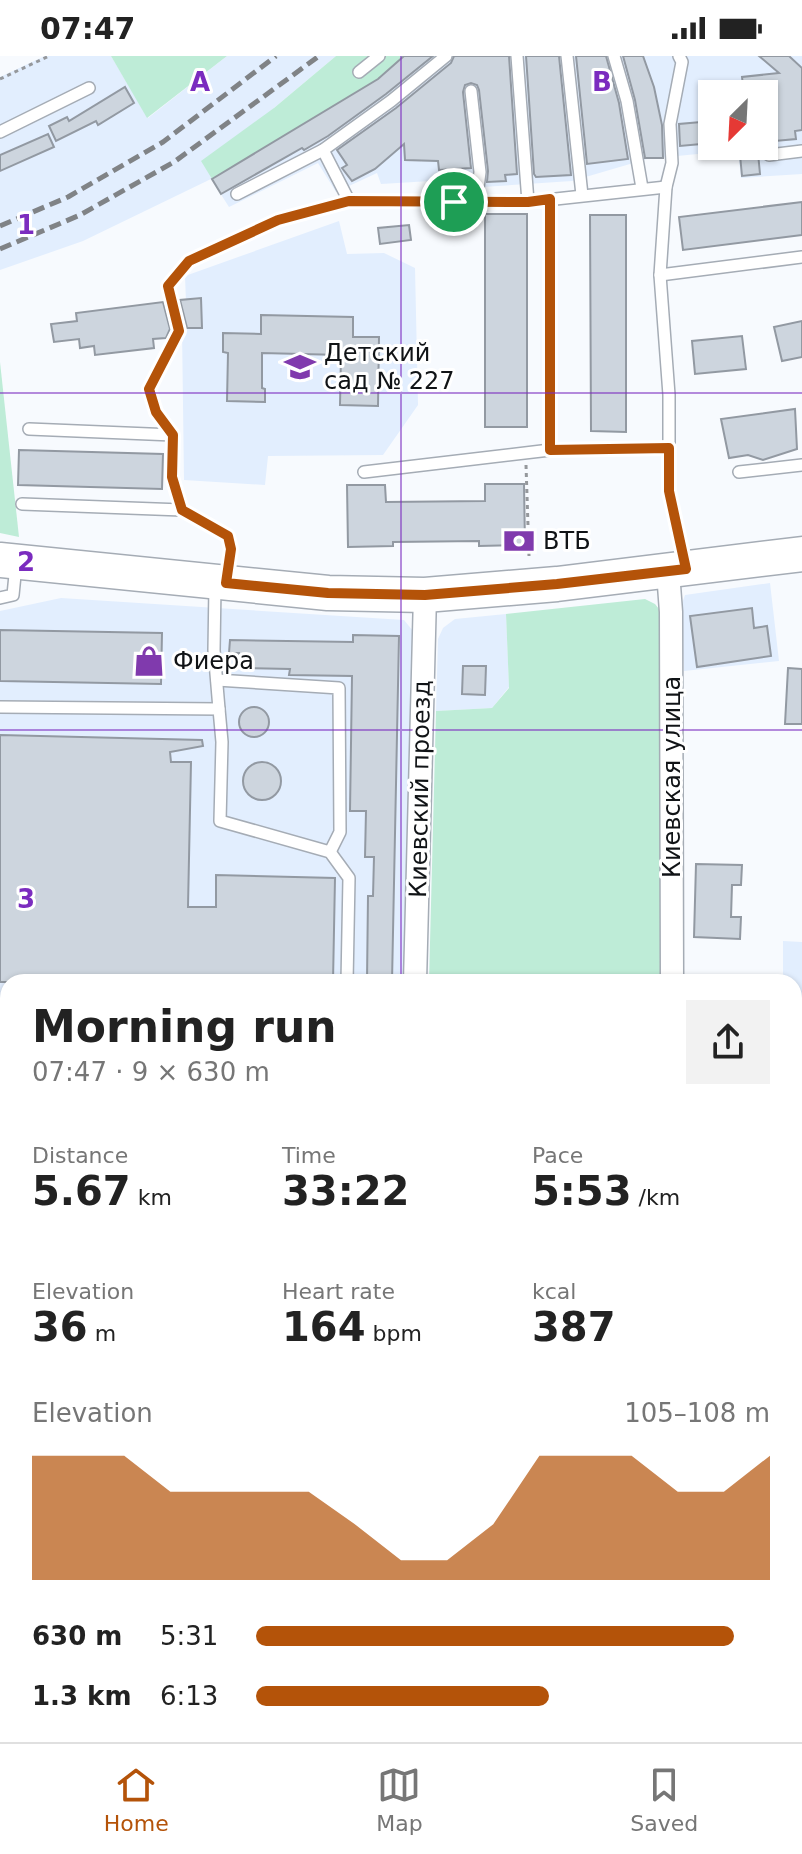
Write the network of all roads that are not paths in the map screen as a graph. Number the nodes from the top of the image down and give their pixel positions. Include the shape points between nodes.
1 (379, 56) edge
2 (446, 56) edge
3 (517, 56) edge
4 (567, 56) edge
5 (614, 56) edge
6 (679, 56) edge
7 (359, 72) dead end
8 (89, 88) dead end
9 (471, 91) dead end
10 (0, 132) edge
11 (323, 150) junction
12 (802, 151) edge
13 (778, 154) edge
14 (666, 187) junction
15 (642, 188) junction
16 (237, 194) dead end
17 (582, 195) junction
18 (550, 199) junction
19 (349, 201) junction
20 (528, 202) junction
21 (476, 203) junction
22 (802, 257) edge
23 (660, 275) junction
24 (29, 429) dead end
25 (173, 435) junction
26 (669, 448) junction
27 (550, 450) junction
28 (802, 465) edge
29 (364, 472) dead end
30 (739, 472) dead end
31 (22, 504) dead end
32 (182, 510) junction
33 (802, 554) edge
34 (8, 561) edge
35 (677, 570) junction
36 (221, 582) junction
37 (425, 595) junction
38 (0, 598) edge
39 (217, 680) junction
40 (0, 707) edge
41 (219, 709) junction
42 (330, 852) junction
43 (347, 974) edge
44 (415, 974) edge
45 (672, 974) edge

1 - 7 lane
2 - 11 lane
3 - 20 lane
4 - 17 lane
5 - 15 lane
6 - 14 lane
8 - 10 lane
9 - 21 lane via 480,172
11 - 16 lane
11 - 19 lane
12 - 13 lane
14 - 15 lane
14 - 23 lane
15 - 17 lane
17 - 18 lane
18 - 20 lane
18 - 27 lane
19 - 21 lane
19 - 25 lane via 278,220 189,261 168,286 179,331 149,389 156,412
20 - 21 lane
22 - 23 lane
23 - 26 lane
24 - 25 lane
25 - 32 lane via 172,477
26 - 27 lane
26 - 35 lane
27 - 29 lane
28 - 30 lane
31 - 32 lane
32 - 36 lane via 228,536 231,549
33 - 35 main road
34 - 36 main road
34 - 38 lane via 13,595
35 - 37 main road
35 - 45 street, Киевская улица via 671,612
36 - 37 main road via 328,593
36 - 39 lane via 214,650
37 - 44 street, Киевский проезд
39 - 41 lane
39 - 42 lane via 339,688 340,832
40 - 41 lane
41 - 42 lane via 220,821
42 - 43 lane via 349,878

